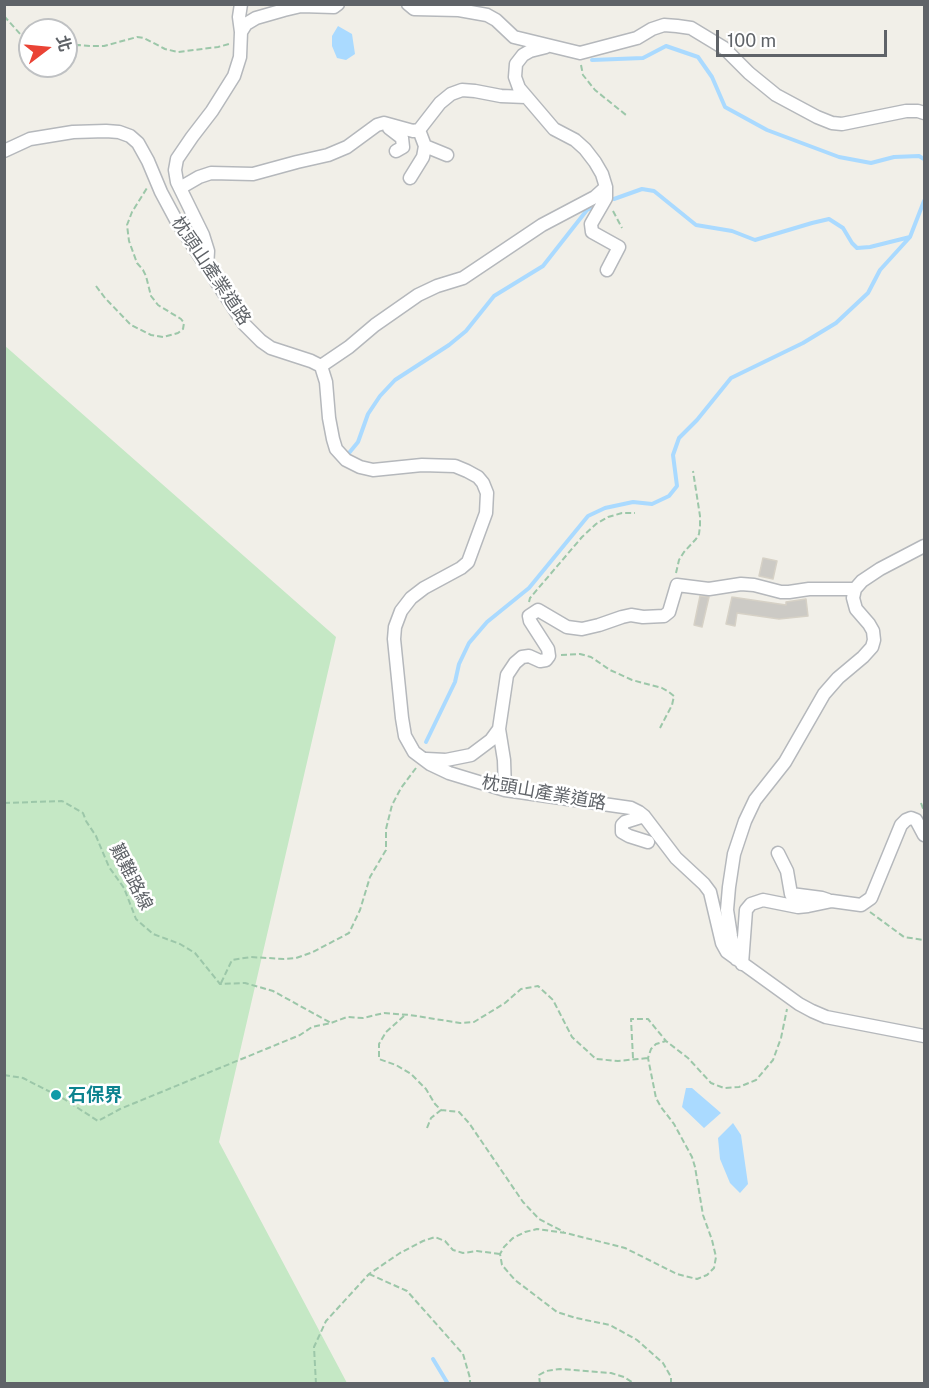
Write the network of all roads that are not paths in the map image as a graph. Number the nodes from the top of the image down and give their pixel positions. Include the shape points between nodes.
1 (241, 4) edge
2 (338, 4) edge
3 (408, 4) edge
4 (241, 37) junction
5 (547, 46) junction
6 (526, 97) junction
7 (924, 113) edge
8 (384, 123) junction
9 (419, 130) junction
10 (425, 146) junction
11 (4, 151) edge
12 (396, 151) dead end
13 (447, 155) dead end
14 (410, 178) dead end
15 (180, 188) junction
16 (606, 193) junction
17 (207, 268) junction
18 (607, 270) dead end
19 (321, 366) junction
20 (924, 546) edge
21 (855, 589) junction
22 (499, 729) junction
23 (424, 759) junction
24 (505, 790) junction
25 (644, 816) junction
26 (924, 835) edge
27 (648, 842) dead end
28 (778, 853) dead end
29 (832, 901) junction
30 (740, 961) junction
31 (924, 1036) edge

1 - 4 street
2 - 4 street via 302,6 256,18 246,24
3 - 5 street via 414,9 487,15 514,37
4 - 15 street via 234,76 177,159 175,170
5 - 6 street via 530,51 516,64 515,77
5 - 7 street via 580,53 637,38 664,26 691,28 724,48 776,95 832,123 906,111
6 - 9 street via 462,90 440,103
6 - 16 street via 554,129 585,149 602,174
8 - 9 street
8 - 12 street via 402,138 403,147
8 - 15 street via 328,155 253,174 211,173
9 - 10 street
10 - 13 street
10 - 14 street
11 - 17 street, 枕頭山產業道路 via 30,139 73,132 106,130 130,136 138,143 176,220
15 - 17 street via 203,235 208,251
16 - 18 street via 591,224 592,232 619,247
16 - 19 street via 542,225 463,278 418,295
17 - 19 street, 枕頭山產業道路 via 244,324 261,341
19 - 23 street, 枕頭山產業道路 via 333,439 346,460 373,470 454,466 478,477 487,493 486,513 468,562 411,598 395,627 405,736 414,752
20 - 21 street via 862,581
21 - 22 street via 780,592 741,584 709,589 677,585 669,612 664,616 622,616 582,629 567,627 538,610 529,616 530,621 549,656 540,661 522,657 514,663 507,675
21 - 30 street via 856,609 873,631 872,647 824,694 785,762 755,800 734,854 727,910
22 - 23 street via 471,755
22 - 24 street
23 - 24 street, 枕頭山產業道路 via 449,773
24 - 25 street, 枕頭山產業道路 via 631,808
25 - 27 street via 625,822 622,832
25 - 30 street via 676,858 710,892 722,943
26 - 29 street via 916,820 906,820 900,825 871,898 861,905
28 - 29 street via 787,871 790,894
29 - 30 street via 798,907 763,900 751,904 746,910
30 - 31 street via 799,1004 826,1017

